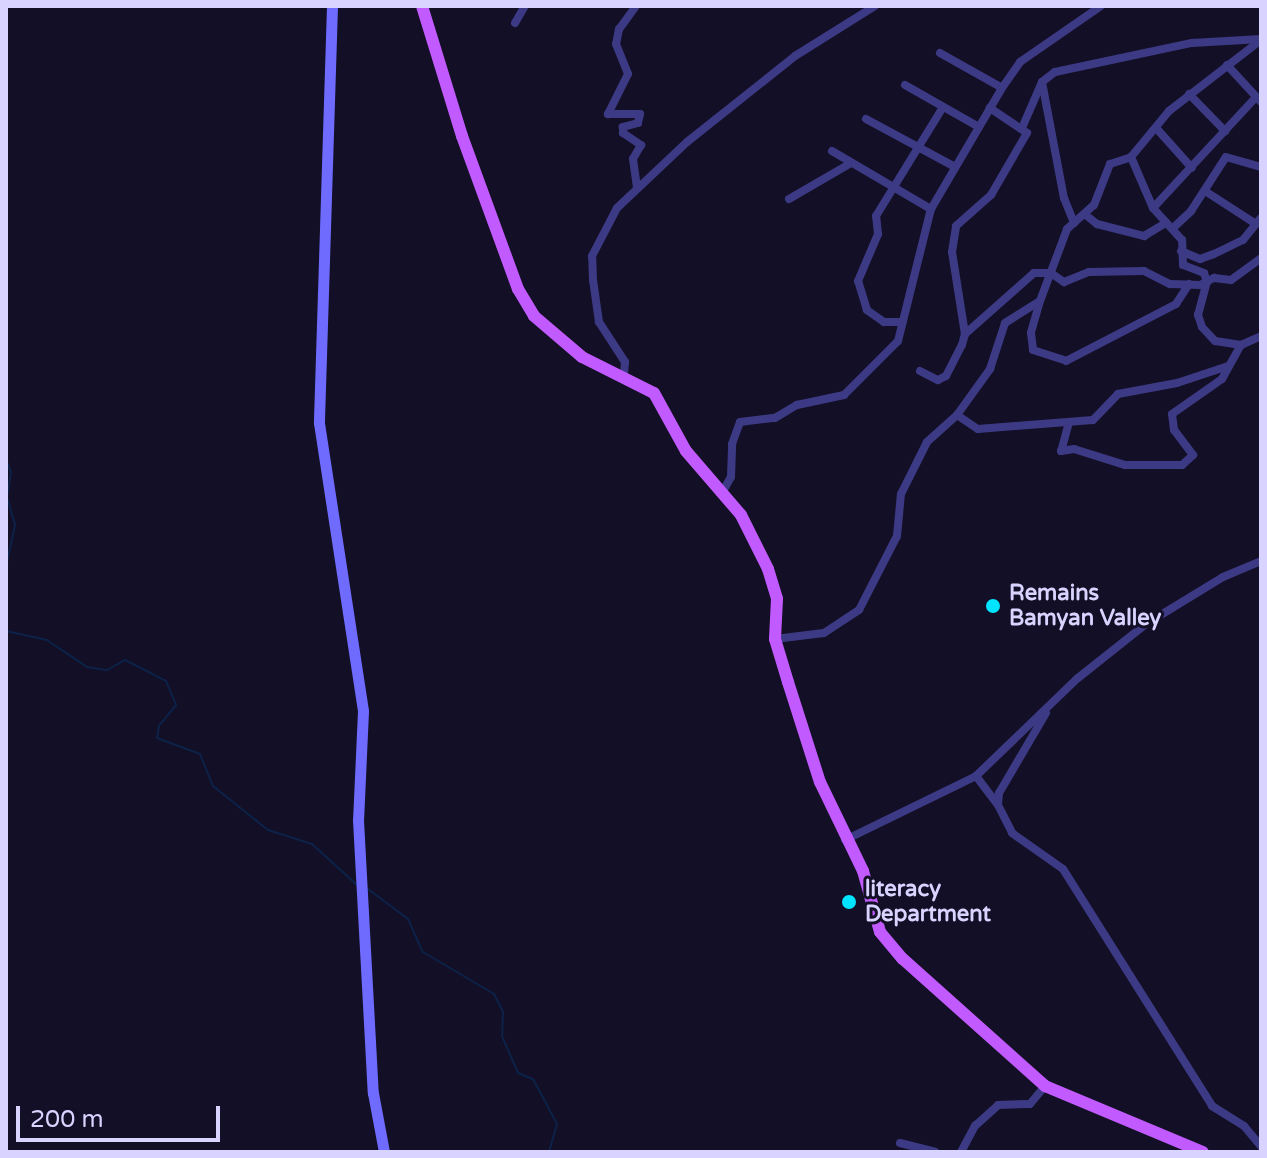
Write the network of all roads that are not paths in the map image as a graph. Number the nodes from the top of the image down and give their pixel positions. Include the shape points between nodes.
1 (332, 6) edge
2 (422, 6) edge
3 (525, 6) edge
4 (636, 6) edge
5 (875, 6) edge
6 (1101, 6) edge
7 (515, 23) dead end
8 (1261, 40) edge
9 (940, 53) dead end
10 (1227, 65) junction
11 (1042, 82) junction
12 (905, 85) dead end
13 (1002, 88) junction
14 (1189, 94) junction
15 (1258, 100) edge
16 (943, 107) junction
17 (990, 108) junction
18 (866, 119) dead end
19 (979, 127) junction
20 (1022, 128) junction
21 (1157, 129) junction
22 (1225, 131) junction
23 (918, 147) junction
24 (832, 151) dead end
25 (1131, 157) junction
26 (851, 163) junction
27 (955, 167) junction
28 (1261, 167) edge
29 (1192, 168) junction
30 (637, 188) junction
31 (892, 189) junction
32 (1205, 191) junction
33 (789, 199) dead end
34 (1153, 208) junction
35 (931, 209) junction
36 (1087, 216) junction
37 (1259, 221) edge
38 (1074, 223) junction
39 (1169, 226) junction
40 (1181, 251) junction
41 (1261, 258) edge
42 (1051, 273) junction
43 (1207, 282) junction
44 (1189, 284) junction
45 (1040, 301) junction
46 (899, 322) junction
47 (965, 334) junction
48 (1261, 336) edge
49 (1241, 345) junction
50 (1228, 366) junction
51 (920, 371) dead end
52 (624, 374) junction
53 (957, 415) junction
54 (1069, 422) junction
55 (722, 493) junction
56 (1261, 561) edge
57 (775, 639) junction
58 (1046, 713) junction
59 (976, 776) junction
60 (998, 805) junction
61 (845, 840) junction
62 (1045, 1086) junction
63 (900, 1143) dead end
64 (1261, 1146) edge
65 (384, 1152) edge
66 (935, 1152) edge
67 (961, 1152) edge
68 (1203, 1152) edge

1 - 65 main road via 319,423 363,711 358,820 373,1093
2 - 52 main road via 518,289 558,341
3 - 7 street
4 - 30 street via 619,29 616,44 628,74 608,114 640,114 638,123 623,127 623,133 641,145 633,159
5 - 30 street via 795,56
6 - 13 street via 1020,62
8 - 10 street
8 - 11 street via 1192,43 1055,72
9 - 13 street
10 - 14 street
10 - 15 street
11 - 20 street
11 - 38 street via 1064,198
12 - 16 street
13 - 17 street
14 - 21 street
14 - 22 street
15 - 22 street
16 - 19 street
16 - 23 street
17 - 19 street
17 - 20 street
18 - 23 street
19 - 27 street
20 - 47 street via 1027,133 991,195 956,226 952,252
21 - 25 street
21 - 29 street
22 - 29 street
23 - 27 street
23 - 31 street
24 - 26 street
25 - 34 street
25 - 36 street via 1110,164
26 - 31 street
26 - 33 street
27 - 35 street
28 - 32 street via 1226,157
29 - 34 street
30 - 52 street via 617,208 592,256 599,322 625,362
31 - 35 street
31 - 46 street via 876,216 878,234 858,281 867,310 884,322
32 - 37 street
32 - 39 street
34 - 39 street
35 - 46 street
36 - 38 street
36 - 39 street via 1097,224 1144,236
37 - 40 street via 1243,240 1214,254 1200,259
38 - 42 street
39 - 40 street via 1182,240
40 - 43 street via 1183,265 1204,273
41 - 43 street via 1231,280
42 - 44 street via 1064,282 1089,272 1144,271 1170,284
42 - 45 street
42 - 47 street via 1034,273
43 - 44 street
43 - 49 street via 1198,315 1202,327 1215,341
44 - 45 street via 1176,304 1066,361 1033,350 1031,333
45 - 53 street via 1005,323 990,369
46 - 55 street via 898,341 844,395 797,405 775,418 740,422 732,444 731,477
47 - 51 street via 946,376 938,380
48 - 49 street
49 - 50 street
50 - 54 street via 1118,394 1103,415
50 - 54 street via 1222,379 1172,414 1174,430 1193,455 1182,465 1125,465 1074,449 1061,451 1058,446
52 - 55 main road via 654,393 686,451
53 - 54 street via 978,429
53 - 57 street via 927,442 901,494 897,536 859,610 824,633
55 - 57 main road via 741,515 768,569 777,599
56 - 58 street via 1165,611 1091,666
57 - 61 main road via 820,782
58 - 59 street
58 - 60 street via 999,793
59 - 60 street
59 - 61 street
60 - 64 street via 1012,833 1063,869 1212,1106 1244,1126
61 - 62 main road via 863,871 880,932
62 - 67 street via 1030,1104 998,1105 975,1126
62 - 68 main road
63 - 66 street

